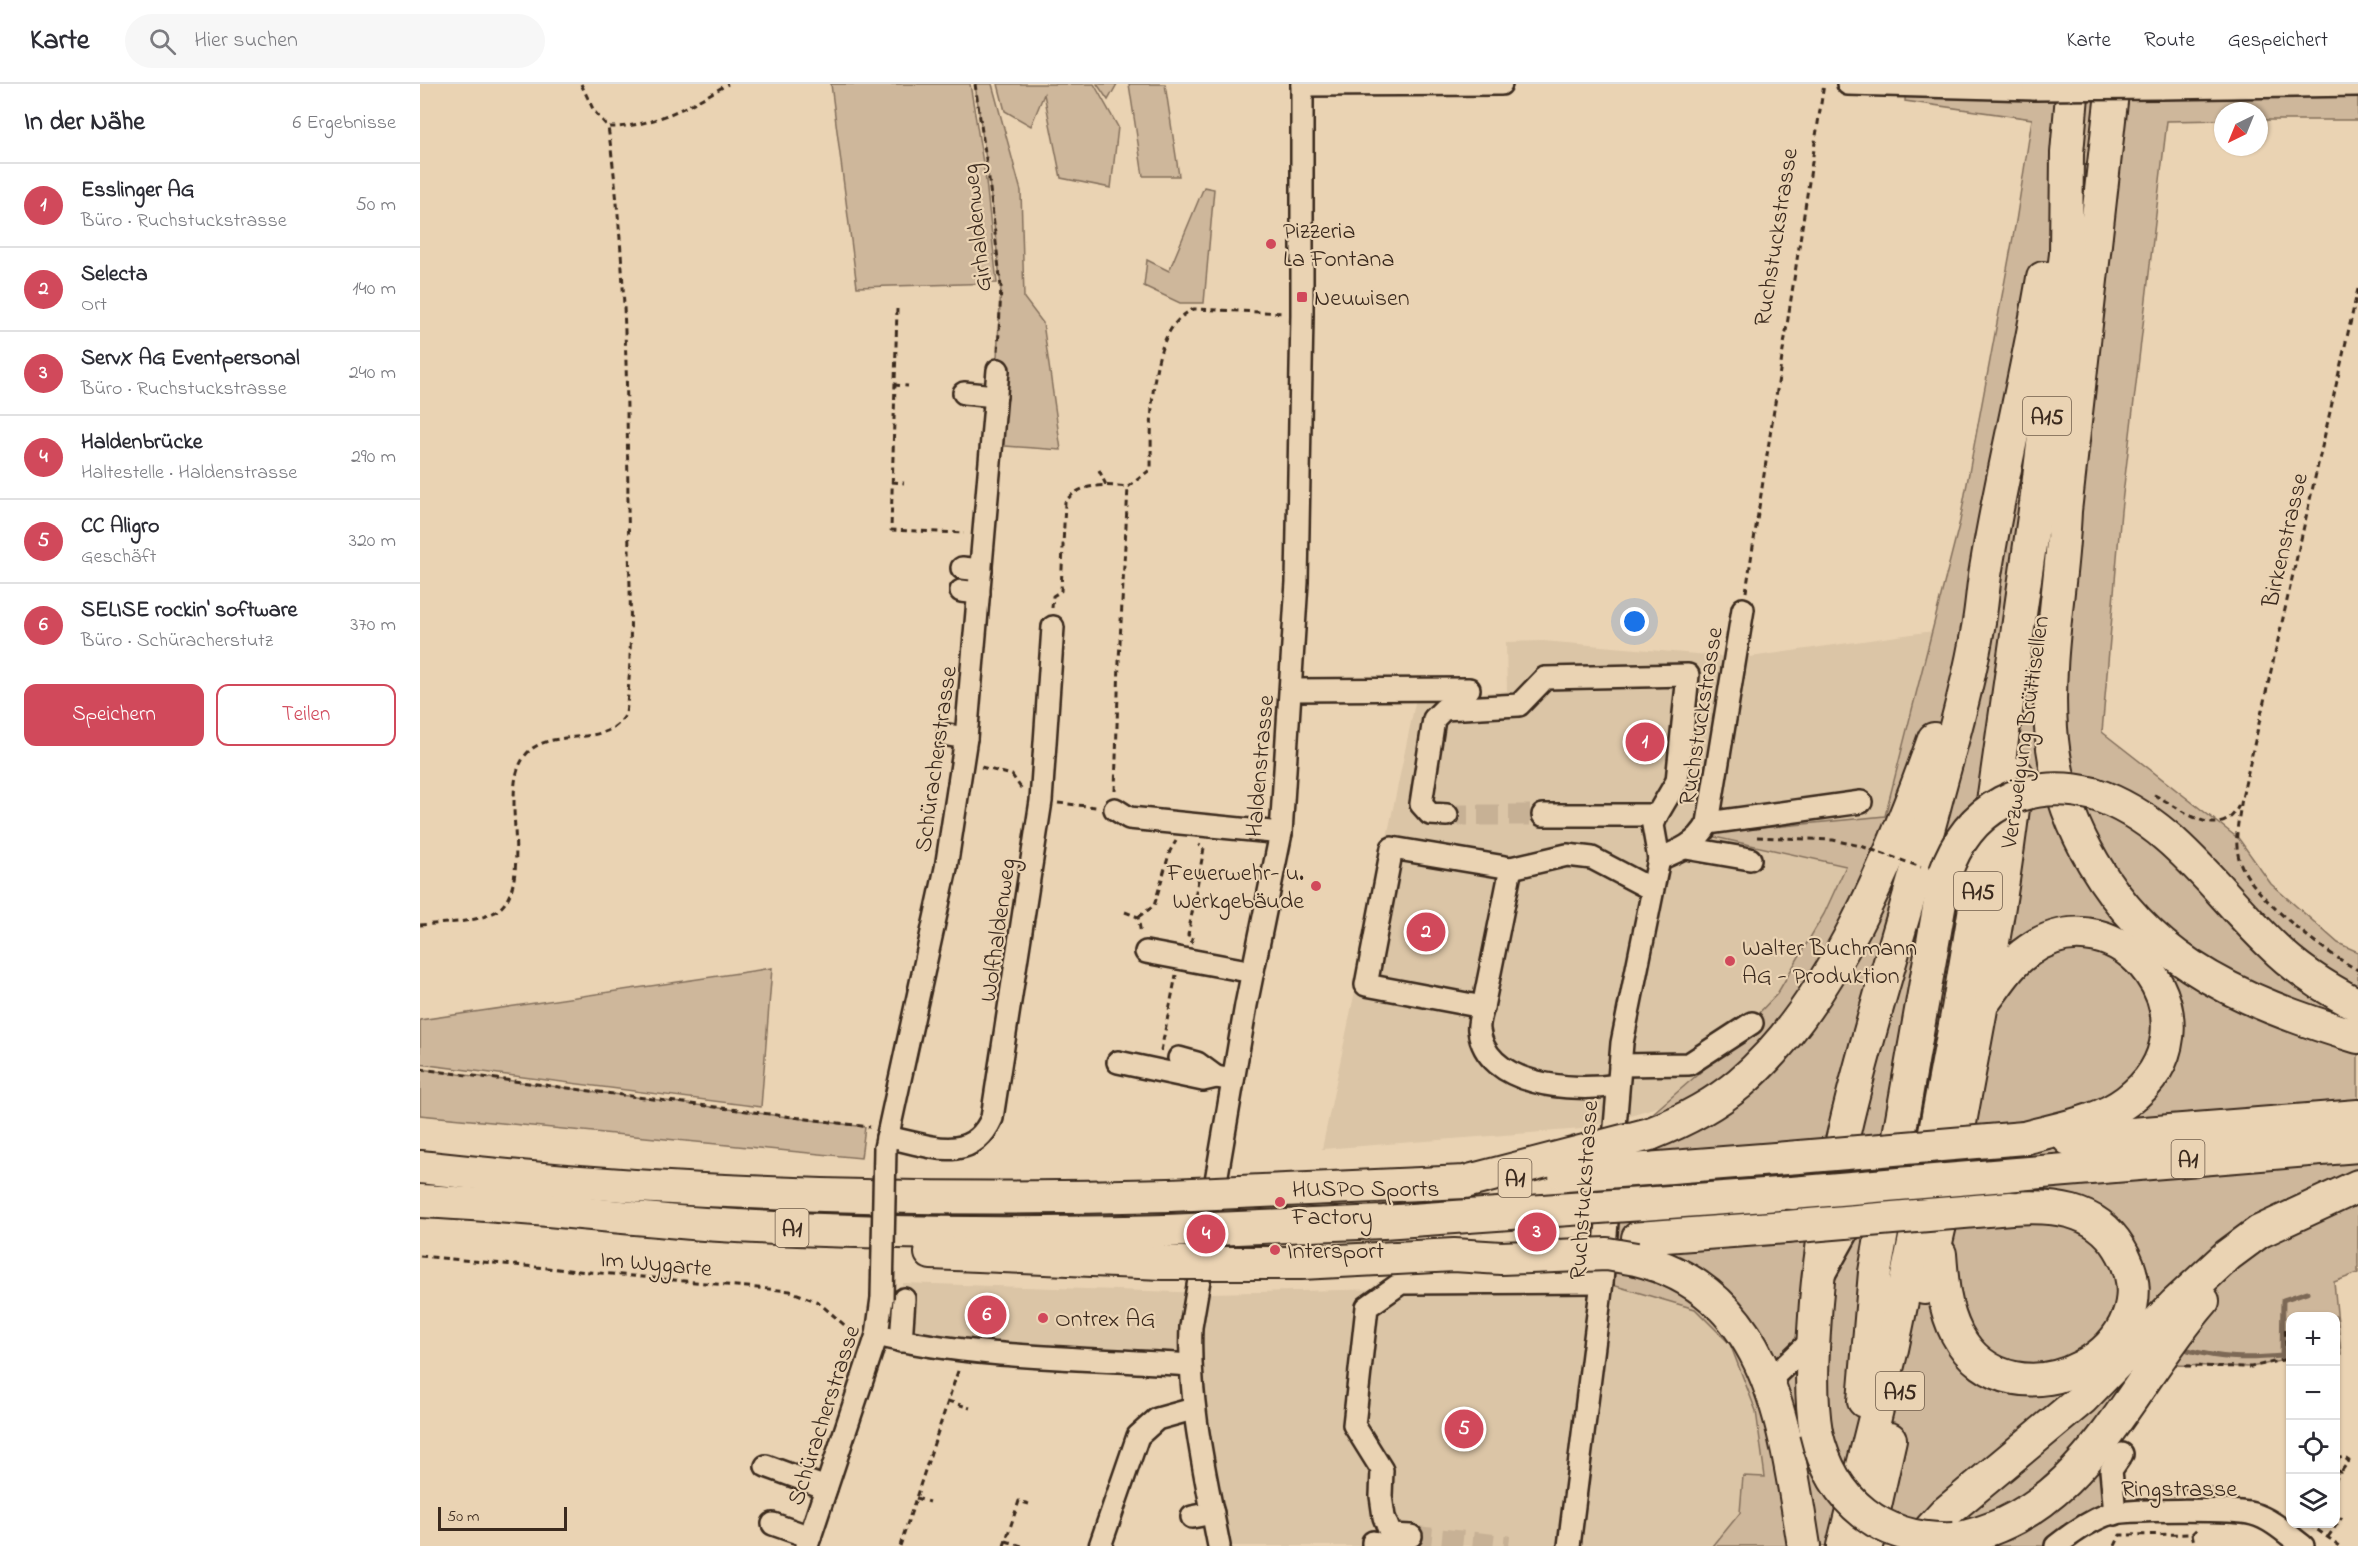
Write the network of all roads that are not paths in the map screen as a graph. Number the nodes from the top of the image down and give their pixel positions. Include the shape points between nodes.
1 (1302, 84) edge
2 (1501, 84) edge
3 (1848, 84) edge
4 (2073, 84) edge
5 (2113, 84) edge
6 (2358, 85) edge
7 (2067, 153) junction
8 (998, 370) road end
9 (964, 393) dead end
10 (996, 396) junction
11 (2065, 511) junction
12 (1986, 569) junction
13 (1743, 609) road end
14 (1053, 627) dead end
15 (1469, 689) dead end
16 (1291, 690) junction
17 (1861, 802) dead end
18 (1115, 809) road end
19 (1447, 814) tunnel mouth
20 (1543, 815) tunnel mouth
21 (1657, 815) junction
22 (1708, 823) junction
23 (1281, 833) junction
24 (1686, 848) junction
25 (1550, 849) dead end
26 (1659, 859) junction
27 (1750, 860) dead end
28 (1511, 868) junction
29 (1651, 889) junction
30 (1146, 952) road end
31 (1253, 972) junction
32 (1982, 1005) junction
33 (2358, 1005) edge
34 (1483, 1007) junction
35 (1752, 1023) dead end
36 (2358, 1037) edge
37 (1179, 1058) dead end
38 (1118, 1062) dead end
39 (1225, 1079) junction
40 (1613, 1079) junction
41 (1507, 1083) dead end
42 (2358, 1116) edge
43 (2024, 1138) junction
44 (887, 1139) junction
45 (1896, 1145) junction
46 (2358, 1146) edge
47 (420, 1167) edge
48 (1465, 1182) junction
49 (2358, 1186) edge
50 (420, 1202) edge
51 (2296, 1216) junction
52 (1938, 1237) junction
53 (1637, 1248) junction
54 (1602, 1282) junction
55 (1818, 1286) junction
56 (904, 1299) dead end
57 (1814, 1339) junction
58 (874, 1341) junction
59 (901, 1341) junction
60 (1190, 1365) junction
61 (1769, 1381) junction
62 (1193, 1409) junction
63 (2122, 1454) dead end
64 (766, 1466) dead end
65 (1859, 1476) junction
66 (826, 1488) junction
67 (2115, 1514) junction
68 (773, 1524) dead end
69 (1388, 1541) edge
70 (808, 1542) edge
71 (1100, 1546) edge
72 (1219, 1546) edge
73 (1569, 1546) edge
74 (1804, 1546) edge
75 (1843, 1546) edge
76 (1866, 1546) edge
77 (1915, 1546) edge
78 (2055, 1546) edge
79 (2303, 1546) edge

1 - 2 street
1 - 16 street, Haldenstrasse via 1302,315
3 - 6 street, bridge via 2034,89
4 - 7 highway, A15
5 - 11 highway, A15
7 - 12 highway
7 - 65 highway, A15 via 2066,254 1994,795 1915,1238 1892,1349
8 - 10 street, Schüracherstrasse
9 - 10 street
10 - 44 street, Schüracherstrasse via 971,569 946,867
11 - 32 highway, Verzweigung Brüttisellen / A15 via 2047,564 2009,847
11 - 36 highway via 2050,726 2064,798 2094,863 2135,918 2190,966 2258,1001
12 - 48 highway, bridge via 1907,812 1874,887 1822,981 1787,1033 1741,1082 1698,1112 1650,1134
12 - 55 highway via 1978,624 1943,777 1852,1094 1829,1203
13 - 22 street, Ruchstuckstrasse
14 - 44 street, Wolfhaldenweg via 1041,801 992,1118 985,1135 961,1149
15 - 16 street
16 - 23 street, Haldenstrasse
17 - 22 street
18 - 23 street via 1129,818
19 - 21 street via 1430,814 1421,804 1434,719 1444,709 1519,705 1545,678 1688,675 1677,781
20 - 21 street
21 - 26 street via 1653,825
22 - 24 street, Ruchstuckstrasse
23 - 31 street, Haldenstrasse
24 - 26 street, Ruchstuckstrasse
24 - 27 street
25 - 29 street via 1579,849 1615,858 1631,867
26 - 29 street, Ruchstuckstrasse
28 - 29 street via 1567,855 1592,858
28 - 34 street
28 - 34 street via 1392,848 1366,985
29 - 40 street, Ruchstuckstrasse
30 - 31 street via 1183,966
31 - 39 street, Haldenstrasse
32 - 43 highway via 2013,964 2029,950 2074,935 2098,938 2126,949 2151,972 2164,998 2168,1025 2164,1052 2139,1091 2105,1115
32 - 52 highway, Verzweigung Brüttisellen / A15
33 - 45 highway, bridge via 2311,977 2274,947 2186,853 2150,822 2094,794 2051,788 2023,794 2004,801 1980,818 1954,850 1945,874
34 - 40 street via 1479,1030 1488,1055 1514,1074 1542,1085
35 - 40 street via 1689,1064
37 - 39 street
38 - 39 street via 1203,1080
39 - 60 street, Haldenstrasse
40 - 41 street via 1588,1097 1561,1100 1525,1093
40 - 54 street, Ruchstuckstrasse
42 - 43 highway, A1 via 2070,1139
43 - 48 highway, A1, bridge
44 - 58 street, Schüracherstrasse, bridge via 882,1298
45 - 55 street
45 - 65 highway via 1872,1291
46 - 50 highway, A1, bridge via 1642,1204 1383,1222 1166,1231 898,1232 704,1224 497,1204
47 - 48 highway, A1, bridge via 592,1185 778,1196 1170,1196
49 - 51 highway
50 - 53 highway, bridge via 497,1219 702,1240 1162,1263 1301,1263 1454,1255 1500,1246
51 - 57 highway, bridge via 2211,1292 2094,1450 2061,1487 2034,1509 2001,1526 1954,1539 1907,1534 1865,1515 1830,1475 1816,1432
51 - 77 highway via 2259,1232 2216,1265 2082,1400 1945,1513
52 - 53 highway, bridge via 1947,1305 1957,1334 1987,1366 2017,1378 2064,1376 2103,1353 2124,1324 2132,1292 2127,1261 2112,1237 2084,1215 2052,1207 1786,1227
52 - 76 highway, A15 via 1919,1305
53 - 61 highway via 1719,1302 1746,1335
54 - 69 street via 1401,1284 1367,1307 1354,1425 1382,1470 1380,1496
54 - 73 street, Ruchstuckstrasse
55 - 57 highway
56 - 59 street
57 - 61 street
58 - 59 street
58 - 66 street, Schüracherstrasse
59 - 60 street
60 - 62 street, Haldenstrasse
61 - 74 highway
62 - 71 street via 1156,1419 1138,1436
62 - 72 street, Haldenstrasse via 1203,1515
63 - 67 street via 2111,1470
64 - 66 street
65 - 75 highway, A15
66 - 70 street, Schüracherstrasse
67 - 78 street, Ringstrasse
67 - 79 street, Ringstrasse via 2254,1514
68 - 70 street

